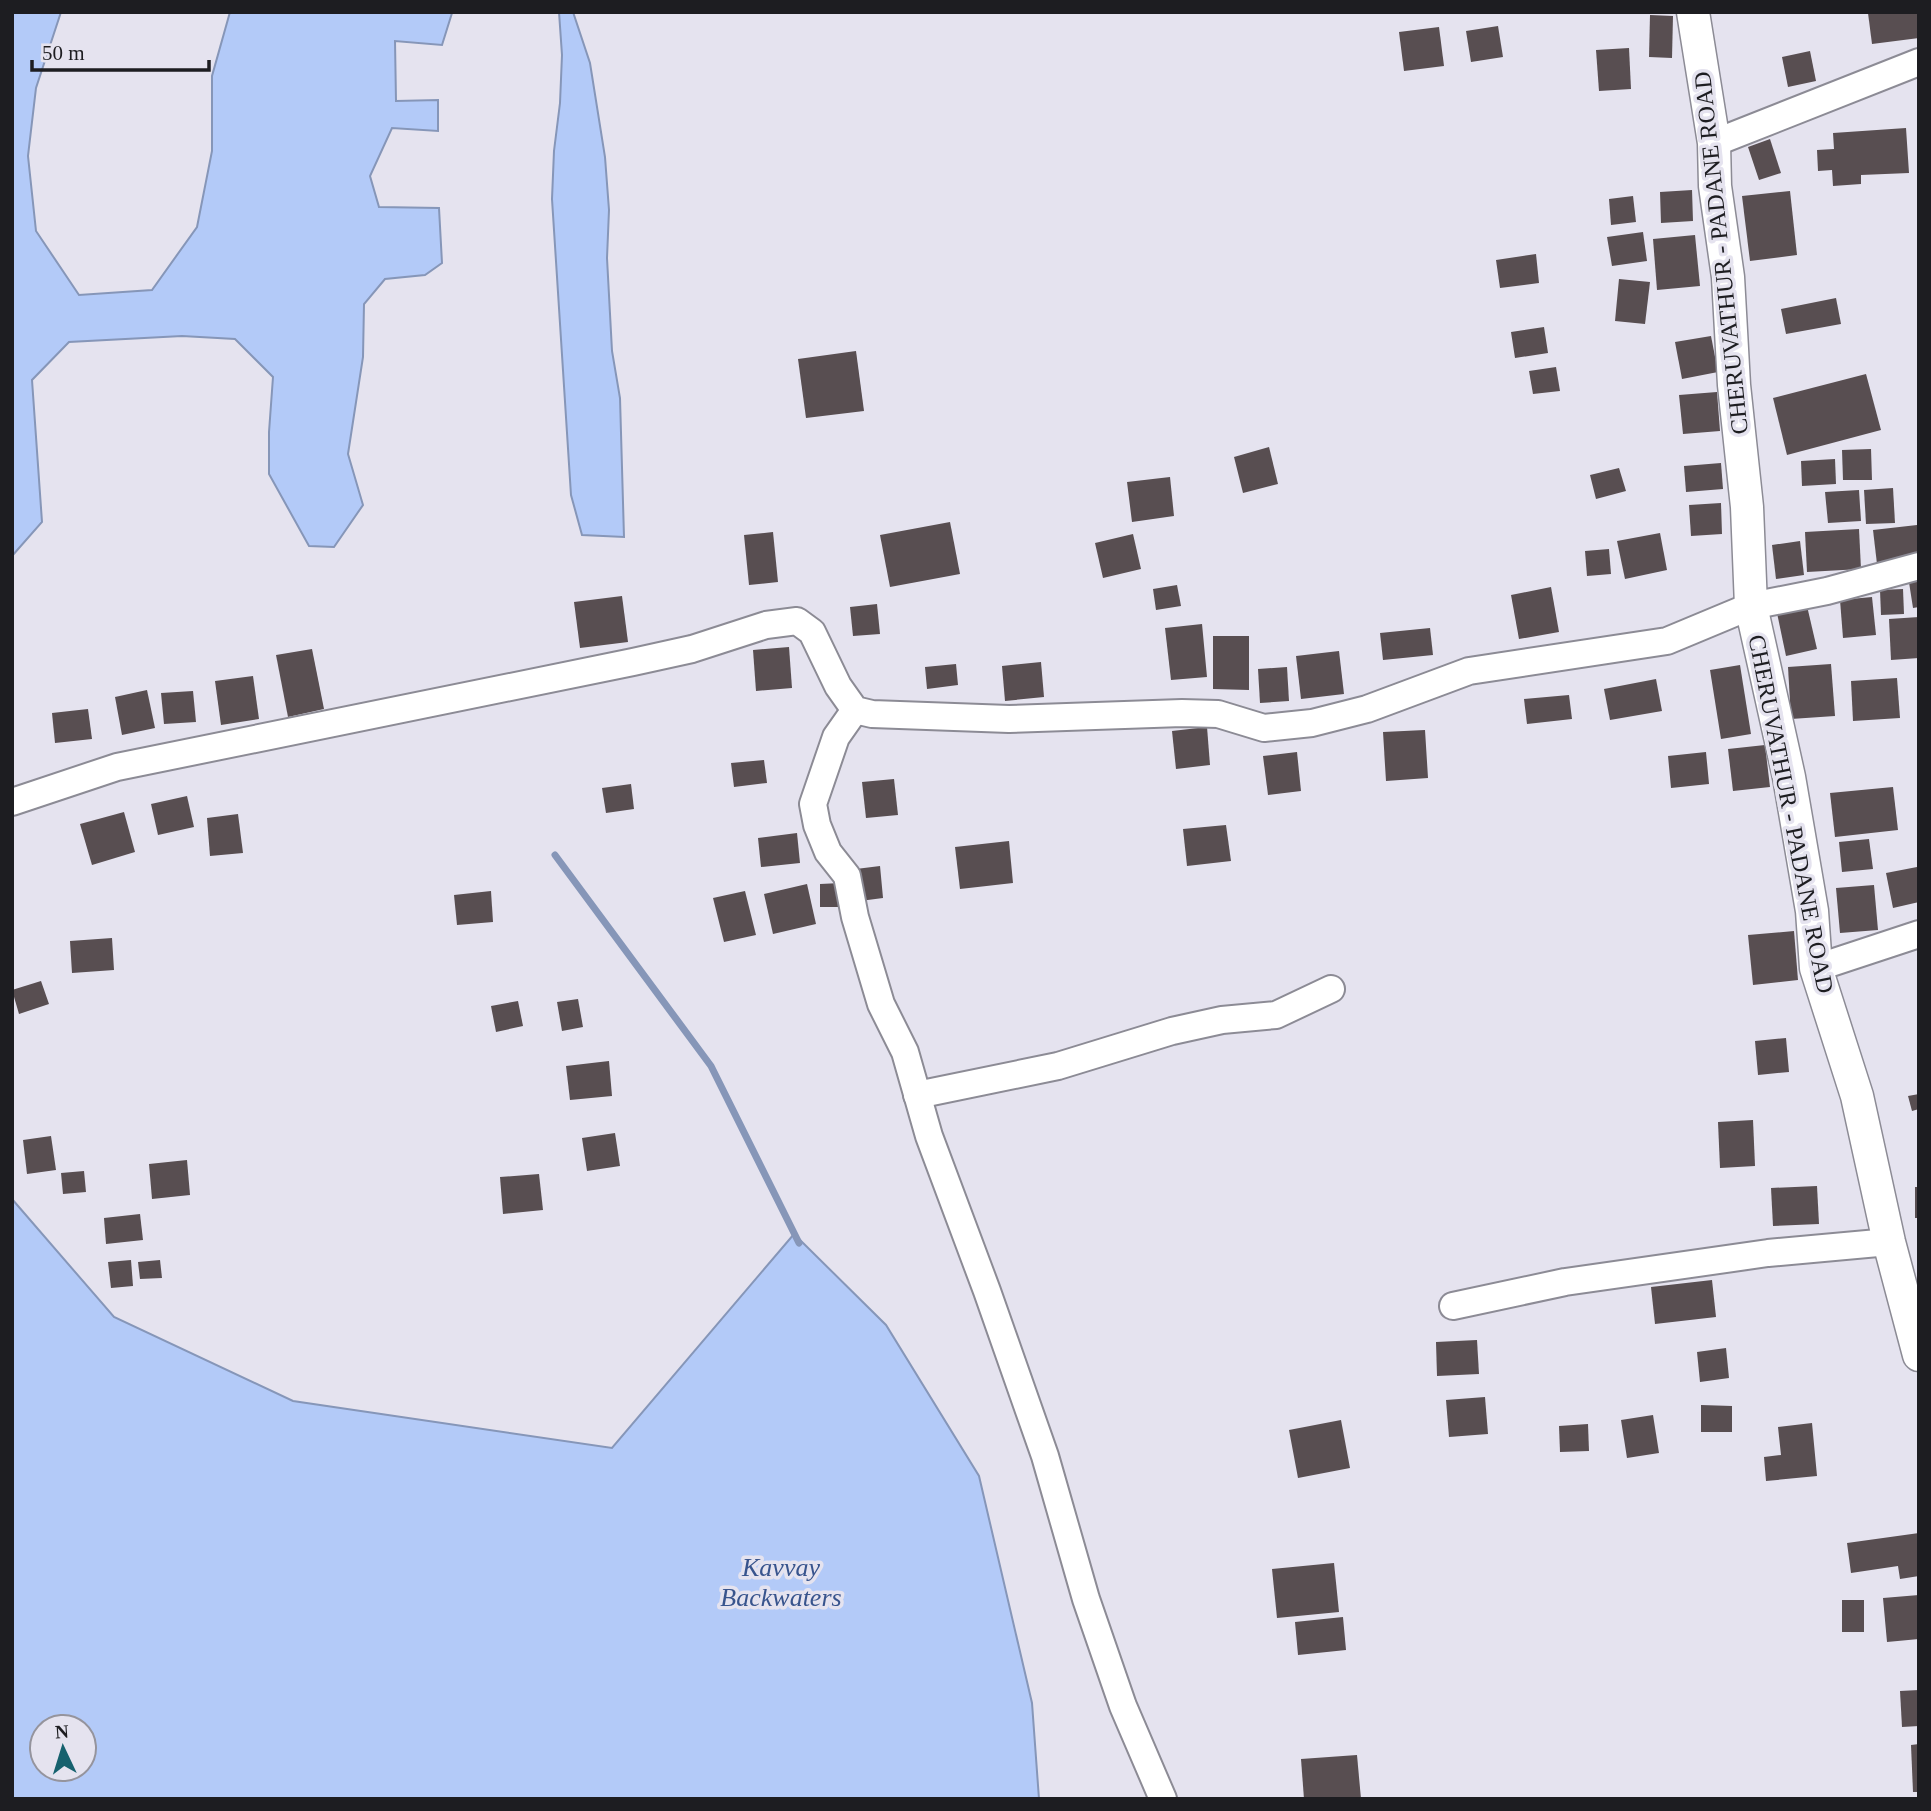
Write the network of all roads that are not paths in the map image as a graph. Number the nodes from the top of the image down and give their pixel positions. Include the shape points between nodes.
1 (1693, 12) edge
2 (1919, 62) edge
3 (1714, 143) junction
4 (1919, 566) edge
5 (1751, 606) junction
6 (855, 710) junction
7 (12, 802) edge
8 (1919, 934) edge
9 (1816, 968) junction
10 (1331, 989) dead end
11 (917, 1095) junction
12 (1889, 1242) junction
13 (1453, 1306) dead end
14 (1919, 1355) edge
15 (1163, 1799) edge

1 - 3 main road, CHERUVATHUR - PADANE ROAD
2 - 3 street
3 - 5 main road, CHERUVATHUR - PADANE ROAD via 1747,507
4 - 5 street
5 - 6 street via 1667,641 1469,671 1367,709 1300,724 1264,728 1218,714 1009,719
5 - 9 main road, CHERUVATHUR - PADANE ROAD via 1790,776 1812,911
6 - 7 street via 812,632 797,621 766,625 633,662 117,767
6 - 11 street via 836,737 813,804 828,852 847,876 881,1004 905,1052
8 - 9 street
9 - 12 main road, CHERUVATHUR - PADANE ROAD via 1857,1096
10 - 11 street via 1276,1015 1172,1031 1058,1066
11 - 15 street via 1045,1456 1123,1706
12 - 13 street via 1768,1253 1565,1282
12 - 14 main road, CHERUVATHUR - PADANE ROAD

